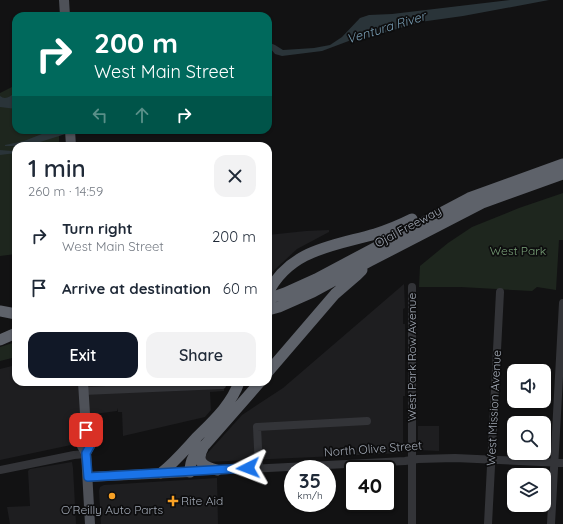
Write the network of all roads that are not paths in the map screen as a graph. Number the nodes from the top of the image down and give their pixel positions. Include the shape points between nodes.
1 (64, 0) edge
2 (65, 12) edge
3 (563, 164) edge
4 (563, 174) edge
5 (469, 198) junction
6 (370, 261) junction
7 (272, 287) edge
8 (412, 287) dead end
9 (500, 292) dead end
10 (272, 298) edge
11 (563, 303) edge
12 (272, 309) edge
13 (0, 311) edge
14 (12, 313) edge
15 (0, 317) edge
16 (12, 317) edge
17 (12, 332) edge
18 (0, 334) edge
19 (12, 334) edge
20 (0, 340) edge
21 (272, 367) edge
22 (152, 386) edge
23 (237, 386) edge
24 (257, 386) edge
25 (83, 387) edge
26 (367, 421) dead end
27 (190, 444) junction
28 (205, 445) junction
29 (86, 453) junction
30 (411, 460) junction
31 (491, 460) junction
32 (554, 462) junction
33 (563, 463) edge
34 (259, 468) junction
35 (0, 470) edge
36 (217, 470) junction
37 (186, 472) junction
38 (161, 473) junction
39 (88, 477) junction
40 (90, 524) edge
41 (412, 524) edge
42 (488, 524) edge
43 (551, 524) edge

1 - 2 main road
3 - 5 highway, Ojai Freeway
4 - 6 highway, Ojai Freeway via 482,203
5 - 7 highway via 446,203 390,229 308,254 281,274
5 - 10 highway, Ojai Freeway via 316,279
6 - 12 highway, Ojai Freeway via 313,292
6 - 21 highway via 335,294
8 - 30 street, West Park Row Avenue
9 - 31 street, West Mission Avenue
11 - 32 street
13 - 14 highway
15 - 16 highway
17 - 18 highway
19 - 20 highway
22 - 25 street
23 - 27 highway via 226,406
24 - 28 highway
25 - 29 main road via 86,430 90,446
26 - 34 street via 257,427
27 - 37 highway via 184,461
27 - 38 highway via 172,465
28 - 36 highway via 200,455 202,464
28 - 37 highway via 192,459
29 - 35 street
29 - 39 main road
30 - 31 street, North Olive Street
30 - 34 street, North Olive Street
30 - 41 street, West Park Row Avenue
31 - 32 street, North Olive Street
31 - 42 street, West Mission Avenue
32 - 33 street, North Olive Street
32 - 43 street
34 - 36 street, North Olive Street
36 - 37 street, North Olive Street
37 - 38 main road, North Olive Street
38 - 39 main road, North Olive Street
39 - 40 main road

